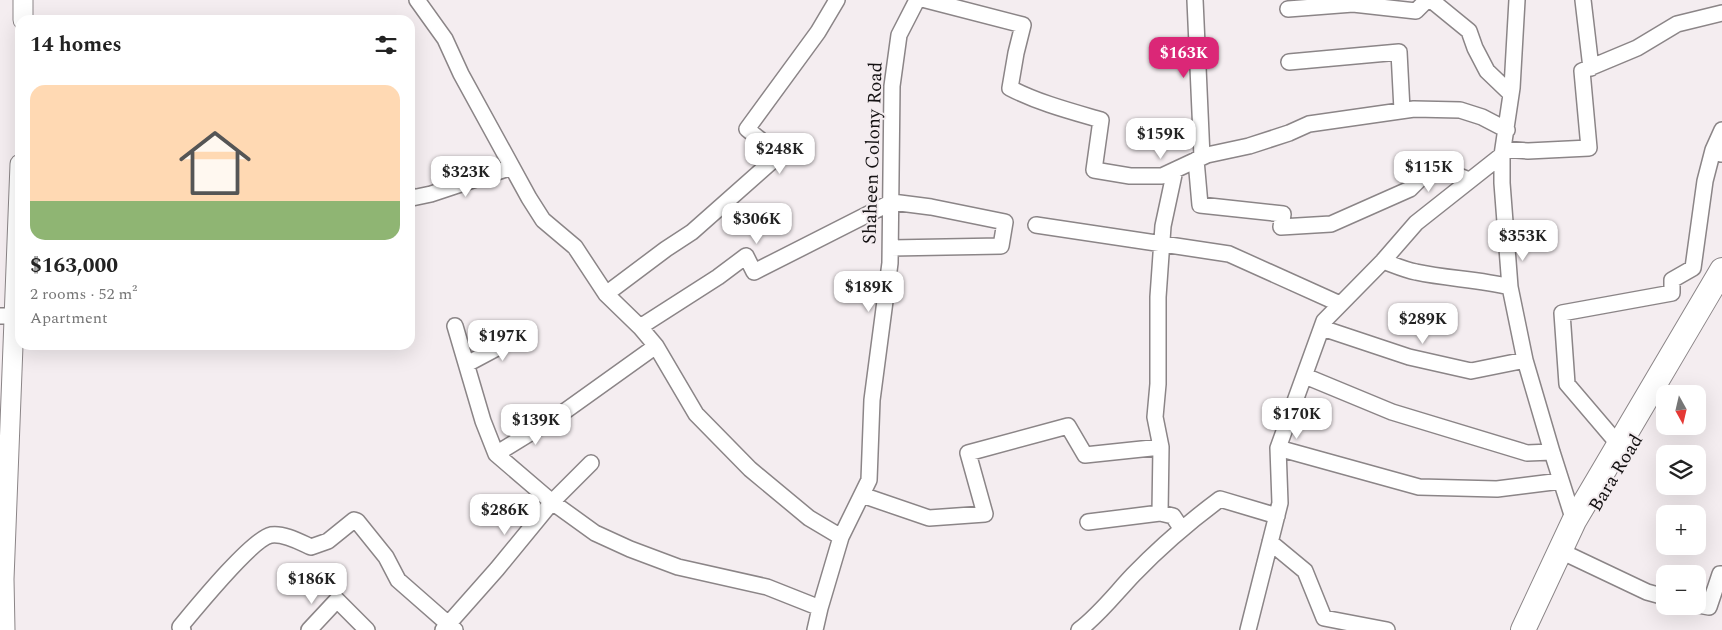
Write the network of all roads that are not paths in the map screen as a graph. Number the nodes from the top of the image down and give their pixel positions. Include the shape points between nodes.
1 (23, 0) edge
2 (417, 0) edge
3 (837, 0) edge
4 (917, 0) edge
5 (926, 0) edge
6 (1195, 0) edge
7 (1517, 0) edge
8 (1584, 0) edge
9 (1434, 1) edge
10 (1288, 9) dead end
11 (1722, 13) edge
12 (23, 15) edge
13 (1289, 62) dead end
14 (1591, 68) junction
15 (1511, 94) junction
16 (1402, 110) junction
17 (1507, 130) junction
18 (1722, 130) edge
19 (1503, 152) junction
20 (1717, 152) edge
21 (1199, 159) junction
22 (512, 167) junction
23 (1175, 170) junction
24 (1469, 180) junction
25 (415, 197) edge
26 (892, 202) junction
27 (15, 222) edge
28 (1036, 225) dead end
29 (1162, 245) junction
30 (891, 248) junction
31 (1383, 261) junction
32 (1722, 270) edge
33 (1510, 287) junction
34 (606, 294) junction
35 (1722, 295) edge
36 (1340, 304) junction
37 (7, 316) edge
38 (455, 326) dead end
39 (640, 327) junction
40 (1322, 328) junction
41 (524, 334) dead end
42 (656, 346) junction
43 (1525, 360) junction
44 (467, 364) junction
45 (1304, 376) junction
46 (5, 400) edge
47 (1619, 445) junction
48 (1161, 447) junction
49 (1278, 448) junction
50 (1552, 452) junction
51 (496, 454) junction
52 (591, 463) dead end
53 (1561, 481) junction
54 (862, 495) junction
55 (552, 502) junction
56 (1160, 514) junction
57 (1277, 516) junction
58 (1088, 522) dead end
59 (1181, 528) junction
60 (841, 537) junction
61 (1574, 537) junction
62 (1270, 542) junction
63 (1722, 574) edge
64 (2, 579) edge
65 (1656, 594) edge
66 (1706, 606) edge
67 (820, 608) junction
68 (448, 628) edge
69 (5, 630) edge
70 (183, 630) edge
71 (309, 630) edge
72 (367, 630) edge
73 (815, 630) edge
74 (1079, 630) edge
75 (1248, 630) edge
76 (1387, 630) edge
77 (1523, 630) edge
78 (1535, 630) edge

1 - 12 street
2 - 22 street via 445,38 460,74
3 - 34 street via 818,32 747,129 779,155 692,232
4 - 26 street, Shaheen Colony Road via 899,35 892,86
5 - 23 street via 1023,25 1010,88 1030,98 1102,120 1094,170 1130,176 1162,176
6 - 21 street
7 - 15 street
8 - 14 street
9 - 10 street via 1416,11 1353,4
9 - 15 street via 1469,31 1487,71
11 - 14 street via 1677,24 1637,48
13 - 16 street via 1400,52
14 - 19 street via 1582,72 1588,148
15 - 17 street
16 - 17 street via 1460,110
16 - 21 street via 1309,124 1249,146
17 - 19 street
18 - 20 street
19 - 24 street
19 - 33 street via 1502,183
20 - 47 street via 1705,182 1693,268 1672,280 1672,293 1562,313 1566,384
21 - 23 street
21 - 24 street via 1200,205 1283,214 1280,227 1331,224 1410,189 1433,166
22 - 25 street
22 - 34 street via 543,220 575,247
23 - 29 street
24 - 31 street via 1416,223
26 - 30 street, Shaheen Colony Road
26 - 30 street via 1005,222 1000,246
26 - 39 street via 754,272 746,256
27 - 37 street
28 - 29 street
29 - 36 street via 1229,254
29 - 48 street via 1155,417
30 - 54 street, Shaheen Colony Road via 872,400 869,480
31 - 33 street via 1415,272
31 - 36 street
32 - 47 main road
33 - 43 street
34 - 39 street
35 - 61 main road, Bara Road
36 - 40 street via 1324,321
37 - 46 street
38 - 44 street
39 - 42 street
40 - 43 street via 1409,357 1472,370
40 - 45 street
41 - 44 street
42 - 51 street via 561,414
42 - 60 street via 696,414 750,469 809,518
43 - 50 street
44 - 51 street
45 - 49 street
45 - 50 street via 1392,412 1527,453
46 - 64 street
47 - 61 main road
48 - 54 street via 1084,455 1068,426 968,453 985,514 929,518
48 - 56 street
49 - 53 street via 1419,487 1497,489
49 - 57 street via 1280,503
50 - 53 street
51 - 55 street
52 - 55 street
53 - 61 street
54 - 60 street, Shaheen Colony Road
55 - 67 street via 596,533 630,549 678,567 767,587
55 - 68 street
56 - 58 street
56 - 59 street via 1173,516
57 - 59 street via 1220,499
57 - 62 street
59 - 74 street
60 - 67 street, Shaheen Colony Road
61 - 65 street via 1648,592
61 - 77 main road
61 - 78 main road, Bara Road
62 - 75 street
62 - 76 street via 1305,571 1324,618
63 - 66 street via 1709,607
64 - 69 street
67 - 73 street, Shaheen Colony Road
68 - 70 street via 398,580 386,558 354,520 328,540 311,547 271,535 252,546 180,627
71 - 72 street via 338,600

